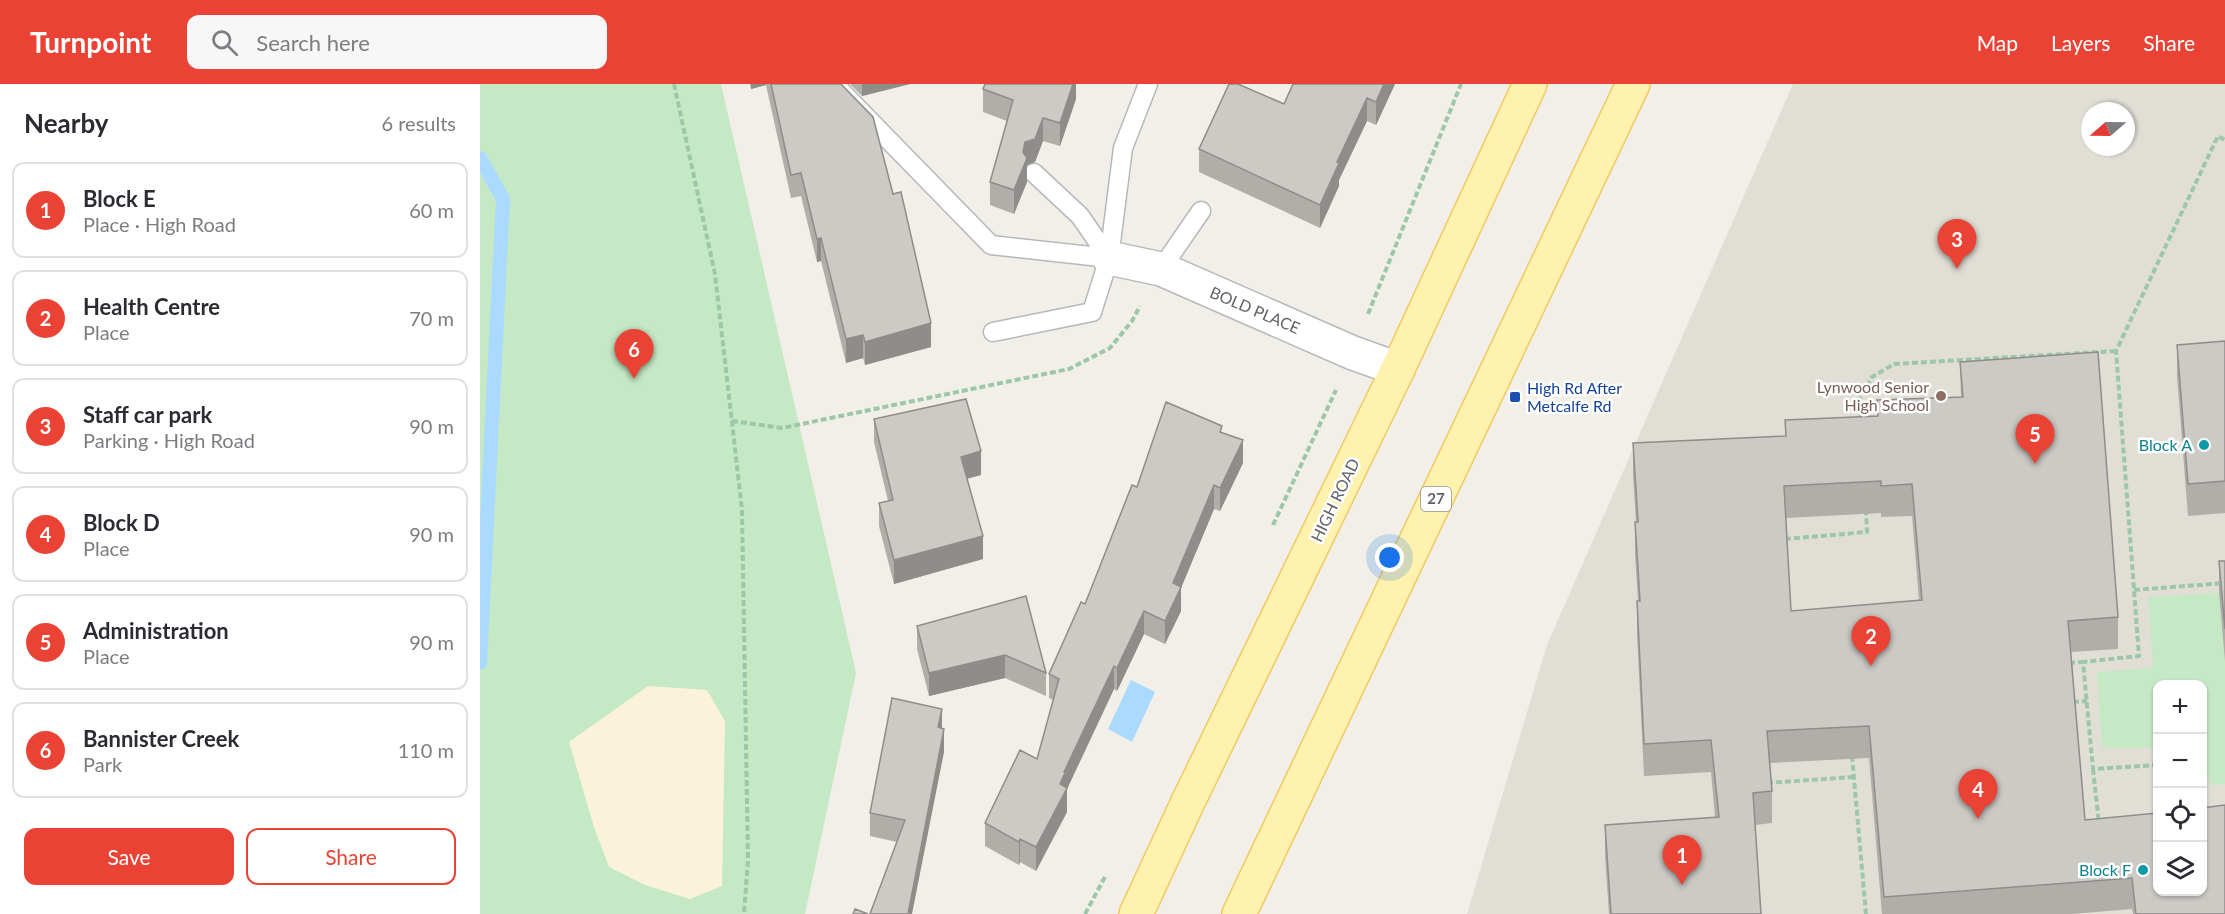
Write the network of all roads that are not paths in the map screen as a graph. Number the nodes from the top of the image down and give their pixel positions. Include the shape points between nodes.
1 (834, 84) edge
2 (1148, 84) edge
3 (1530, 84) edge
4 (1633, 84) edge
5 (1034, 173) dead end
6 (1201, 210) dead end
7 (1109, 258) junction
8 (1161, 269) junction
9 (993, 332) dead end
10 (1398, 369) junction
11 (1136, 914) edge
12 (1239, 914) edge

1 - 7 lane via 991,245
2 - 7 lane via 1122,148
3 - 10 main road, HIGH ROAD
4 - 12 main road, 27
5 - 7 lane via 1080,216
6 - 8 lane
7 - 8 street, BOLD PLACE
7 - 9 lane via 1092,312
8 - 10 street, BOLD PLACE
10 - 11 main road, HIGH ROAD

